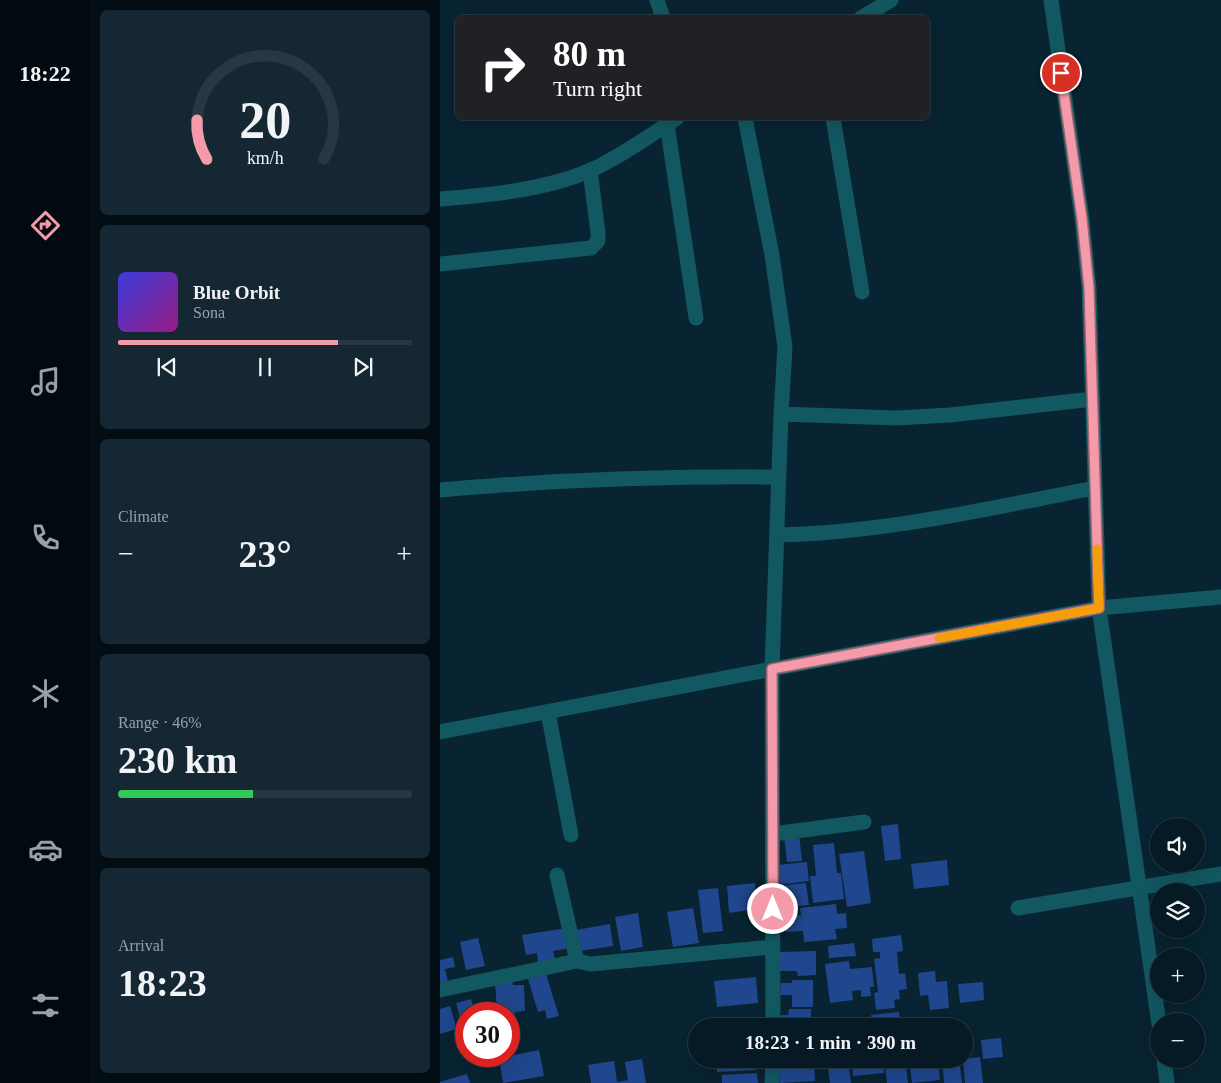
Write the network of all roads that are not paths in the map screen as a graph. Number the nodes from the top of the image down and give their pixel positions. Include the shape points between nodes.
1 (657, 0) edge
2 (891, 0) edge
3 (1051, 0) edge
4 (662, 15) edge
5 (866, 15) edge
6 (745, 120) edge
7 (833, 120) edge
8 (672, 121) edge
9 (590, 170) junction
10 (440, 199) edge
11 (440, 264) edge
12 (862, 292) dead end
13 (696, 318) dead end
14 (1093, 399) junction
15 (781, 414) junction
16 (779, 477) junction
17 (1095, 488) junction
18 (440, 490) edge
19 (777, 535) junction
20 (1221, 597) edge
21 (1099, 608) junction
22 (772, 669) junction
23 (548, 712) junction
24 (440, 732) edge
25 (864, 822) dead end
26 (773, 834) junction
27 (571, 835) dead end
28 (1221, 874) edge
29 (557, 875) dead end
30 (1139, 888) junction
31 (1018, 908) dead end
32 (773, 947) junction
33 (578, 961) junction
34 (440, 990) edge
35 (1157, 1013) edge
36 (773, 1018) edge
37 (773, 1068) edge
38 (1165, 1068) edge
39 (772, 1083) edge
40 (1167, 1083) edge

1 - 4 street
2 - 5 street
3 - 14 street via 1082,219 1089,288
6 - 15 street via 772,255 784,339
7 - 12 street
8 - 9 street
8 - 13 street
9 - 10 street via 538,186
9 - 11 street via 598,233 598,242 591,248
14 - 15 street via 896,418
14 - 17 street
15 - 16 street
16 - 18 street via 669,476
16 - 19 street
17 - 19 street via 894,524
17 - 21 street
19 - 22 street
20 - 21 street
21 - 22 street
21 - 30 street
22 - 23 street
22 - 26 street
23 - 24 street
23 - 27 street
25 - 26 street
26 - 32 street
28 - 30 street
29 - 33 street
30 - 31 street
30 - 35 street
32 - 33 street via 591,964
32 - 36 street
33 - 34 street
37 - 39 street
38 - 40 street

